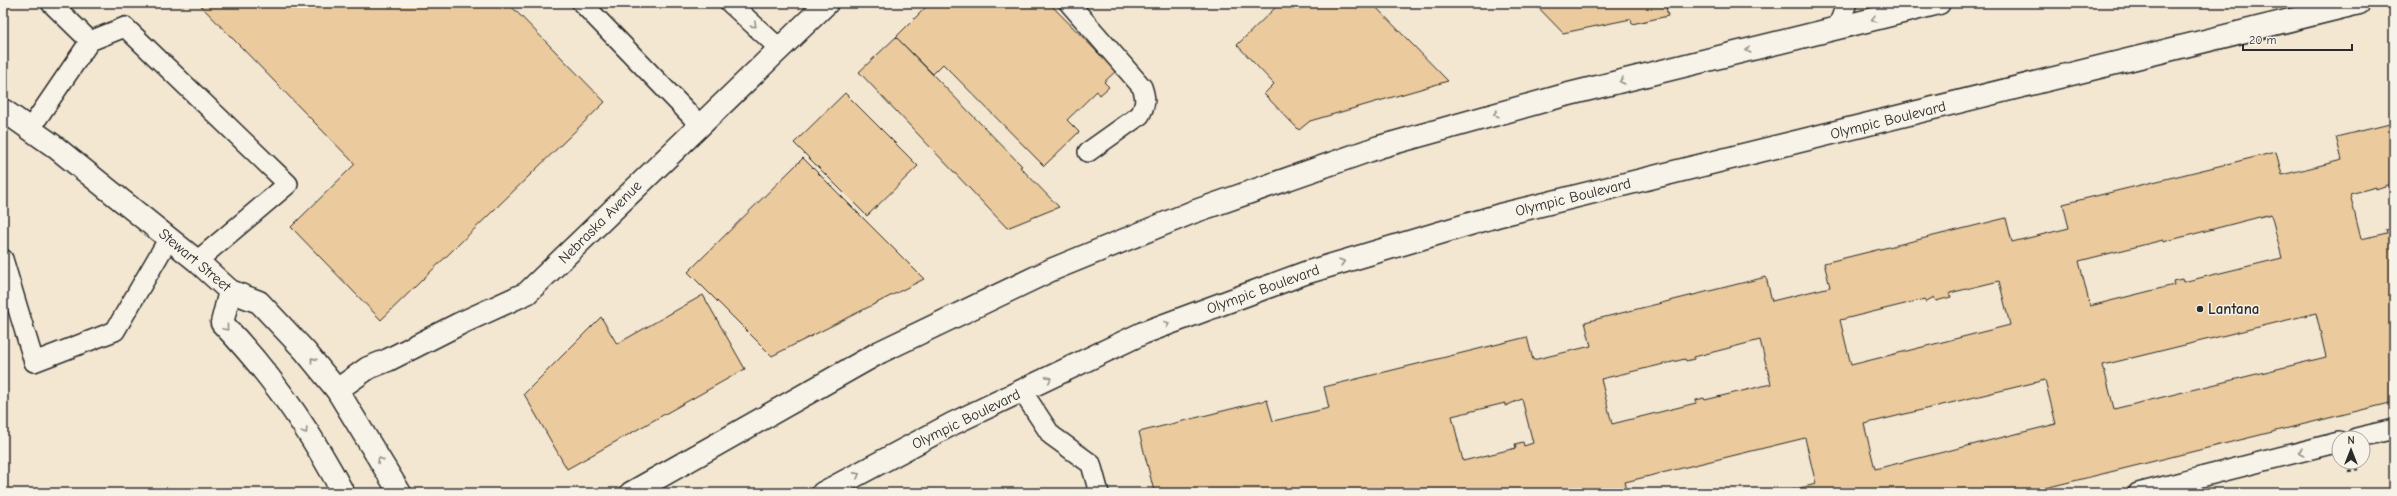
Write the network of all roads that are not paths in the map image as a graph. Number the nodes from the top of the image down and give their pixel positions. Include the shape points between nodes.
1 (51, 3) edge
2 (582, 3) edge
3 (730, 3) edge
4 (827, 3) edge
5 (1069, 3) edge
6 (1847, 3) edge
7 (1939, 3) edge
8 (2359, 3) edge
9 (1837, 28) junction
10 (90, 41) junction
11 (779, 48) junction
12 (3, 110) edge
13 (699, 124) junction
14 (30, 129) junction
15 (1088, 152) dead end
16 (169, 238) junction
17 (3, 259) edge
18 (197, 260) junction
19 (230, 291) junction
20 (337, 390) junction
21 (1022, 391) junction
22 (2394, 428) edge
23 (2371, 434) edge
24 (2331, 444) edge
25 (343, 493) edge
26 (400, 493) edge
27 (631, 493) edge
28 (823, 493) edge
29 (1099, 493) edge
30 (2138, 493) edge

1 - 10 lane
2 - 13 lane
3 -> 11 lane
4 - 11 main road, Nebraska Avenue
5 - 15 lane via 1142,87 1145,97 1145,106 1140,115
6 - 9 lane
7 -> 9 main road
21 -> 8 main road, Olympic Boulevard via 1143,333 1304,273 1500,215
9 -> 27 main road via 1565,95 1378,147 1193,212 1051,270 880,352
10 - 14 lane
10 - 18 lane via 124,27 288,184
11 - 13 main road, Nebraska Avenue
12 - 14 main road, Stewart Street
13 - 20 main road, Nebraska Avenue via 527,293 368,368
14 - 16 main road, Stewart Street
16 - 17 lane via 116,331 34,362
16 - 18 main road, Stewart Street
18 - 19 main road, Stewart Street
20 -> 19 main road, Stewart Street via 259,302
19 -> 25 main road via 222,323 243,345 285,400 330,468
26 -> 20 main road, Stewart Street
28 -> 21 main road, Olympic Boulevard via 952,424
21 - 29 lane via 1051,435 1092,464
22 - 23 lane
24 -> 30 lane

